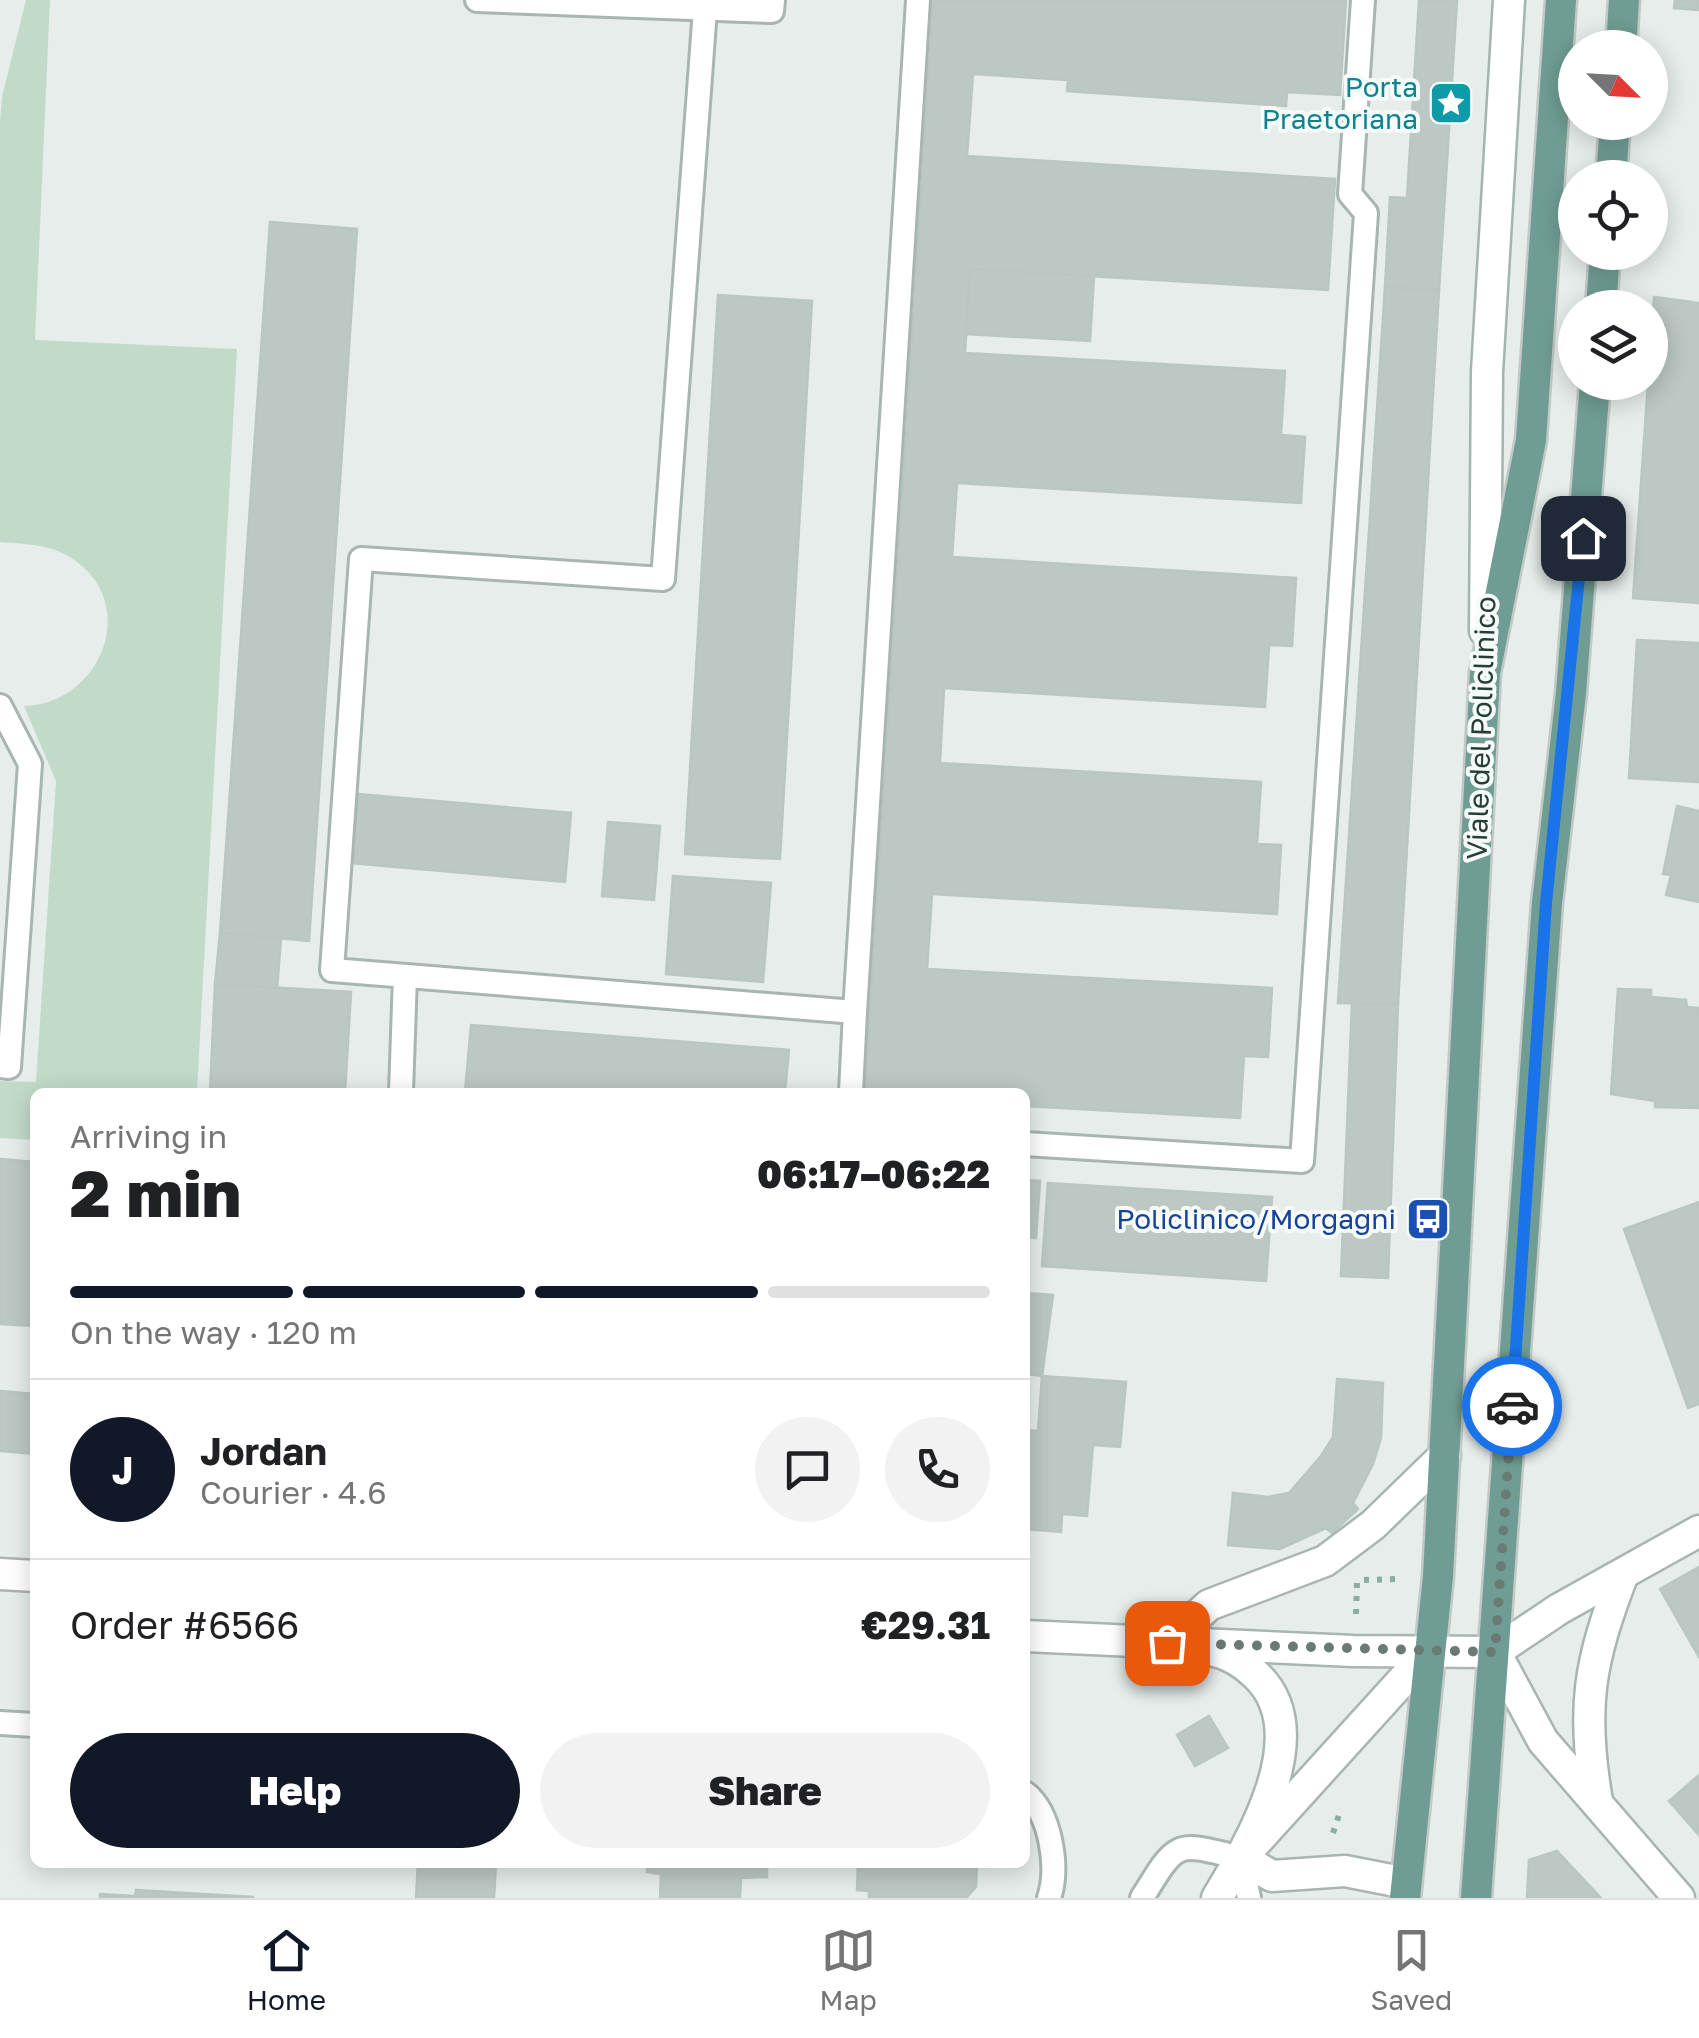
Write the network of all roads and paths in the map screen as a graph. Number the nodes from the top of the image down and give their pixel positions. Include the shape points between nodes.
1 (477, 0) edge
2 (773, 0) edge
3 (918, 0) edge
4 (1363, 0) edge
5 (1510, 0) edge
6 (1561, 0) edge
7 (1624, 0) edge
8 (704, 9) junction
9 (1622, 30) edge
10 (1594, 400) edge
11 (1485, 672) junction
12 (0, 706) edge
13 (405, 976) junction
14 (856, 1012) junction
15 (0, 1066) edge
16 (401, 1088) edge
17 (851, 1088) edge
18 (1030, 1144) edge
19 (1446, 1455) junction
20 (1699, 1532) edge
21 (0, 1574) edge
22 (1623, 1574) junction
23 (30, 1576) edge
24 (1392, 1579) dead end
25 (1358, 1580) dead end
26 (1030, 1636) edge
27 (1167, 1643) junction
28 (1430, 1650) junction
29 (1495, 1652) junction
30 (0, 1724) edge
31 (30, 1725) edge
32 (1030, 1797) edge
33 (1597, 1801) junction
34 (1241, 1858) junction
35 (1475, 1892) edge
36 (1407, 1893) edge
37 (1050, 1898) edge
38 (1142, 1898) edge
39 (1217, 1898) edge
40 (1250, 1898) edge
41 (1678, 1898) edge

1 - 8 lane
2 - 8 lane via 772,11
3 - 14 lane
4 - 18 lane via 1350,194 1366,213 1302,1161
5 - 11 street, Viale del Policlinico via 1487,372
6 - 11 main road via 1531,440
7 - 9 main road
8 - 13 lane via 664,579 362,558 332,970
10 - 29 main road via 1546,903
11 - 19 main road, Viale del Policlinico
12 - 15 lane via 30,764 9,1067
13 - 14 lane
13 - 16 lane
14 - 17 lane
19 - 27 street via 1325,1561 1210,1605
19 - 28 main road, Viale del Policlinico
20 - 22 street
21 - 23 street
22 - 29 street
22 - 33 street via 1590,1670 1588,1739
24 - 25 path
26 - 27 street
27 - 28 street
27 - 34 street via 1234,1658 1278,1703 1280,1762
28 - 29 street
28 - 34 street
28 - 36 main road, Viale del Policlinico
29 - 33 street via 1542,1741
29 - 35 main road
30 - 31 lane
32 - 37 lane via 1052,1847
33 - 41 street
34 - 36 street via 1272,1876 1345,1870
34 - 38 lane via 1180,1848
34 - 39 street
34 - 40 lane

